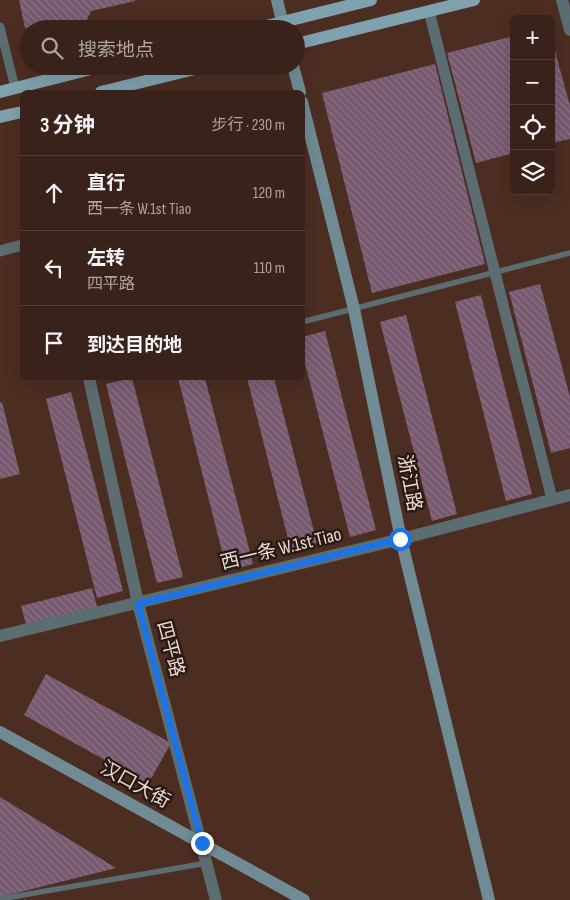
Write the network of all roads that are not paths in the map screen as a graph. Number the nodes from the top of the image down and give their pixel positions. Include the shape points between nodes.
1 (277, 0) edge
2 (371, 0) edge
3 (474, 0) edge
4 (562, 0) edge
5 (429, 11) junction
6 (282, 20) edge
7 (301, 20) edge
8 (0, 27) edge
9 (570, 30) edge
10 (305, 42) edge
11 (67, 75) edge
12 (170, 75) edge
13 (295, 75) edge
14 (15, 88) junction
15 (109, 90) edge
16 (299, 90) edge
17 (0, 92) edge
18 (20, 112) edge
19 (305, 114) edge
20 (0, 117) edge
21 (20, 246) edge
22 (0, 251) edge
23 (570, 254) edge
24 (495, 273) junction
25 (354, 309) junction
26 (305, 321) edge
27 (88, 380) edge
28 (570, 495) edge
29 (552, 499) junction
30 (400, 539) junction
31 (138, 604) junction
32 (0, 636) edge
33 (0, 732) edge
34 (202, 843) junction
35 (207, 863) junction
36 (0, 899) edge
37 (216, 900) edge
38 (304, 900) edge
39 (489, 900) edge

1 - 6 main road
2 - 7 main road
3 - 5 main road
4 - 9 street
5 - 10 main road
5 - 24 street
8 - 14 street
11 - 14 main road
12 - 15 main road
13 - 16 main road
14 - 17 main road
18 - 20 main road
19 - 25 main road, 浙江路
21 - 22 street
23 - 24 lane
24 - 25 lane
24 - 29 street
25 - 26 lane
25 - 30 main road, 浙江路
27 - 31 street, 四平路
28 - 29 street, 西一条 W.1st Tiao
29 - 30 street, 西一条 W.1st Tiao
30 - 31 street, 西一条 W.1st Tiao
30 - 39 main road, 浙江路
31 - 32 street, 西一条 W.1st Tiao
31 - 34 street, 四平路
33 - 34 main road, 汉口大街
34 - 35 street, 四平路
34 - 38 main road, 汉口大街
35 - 36 lane
35 - 37 street, 四平路

